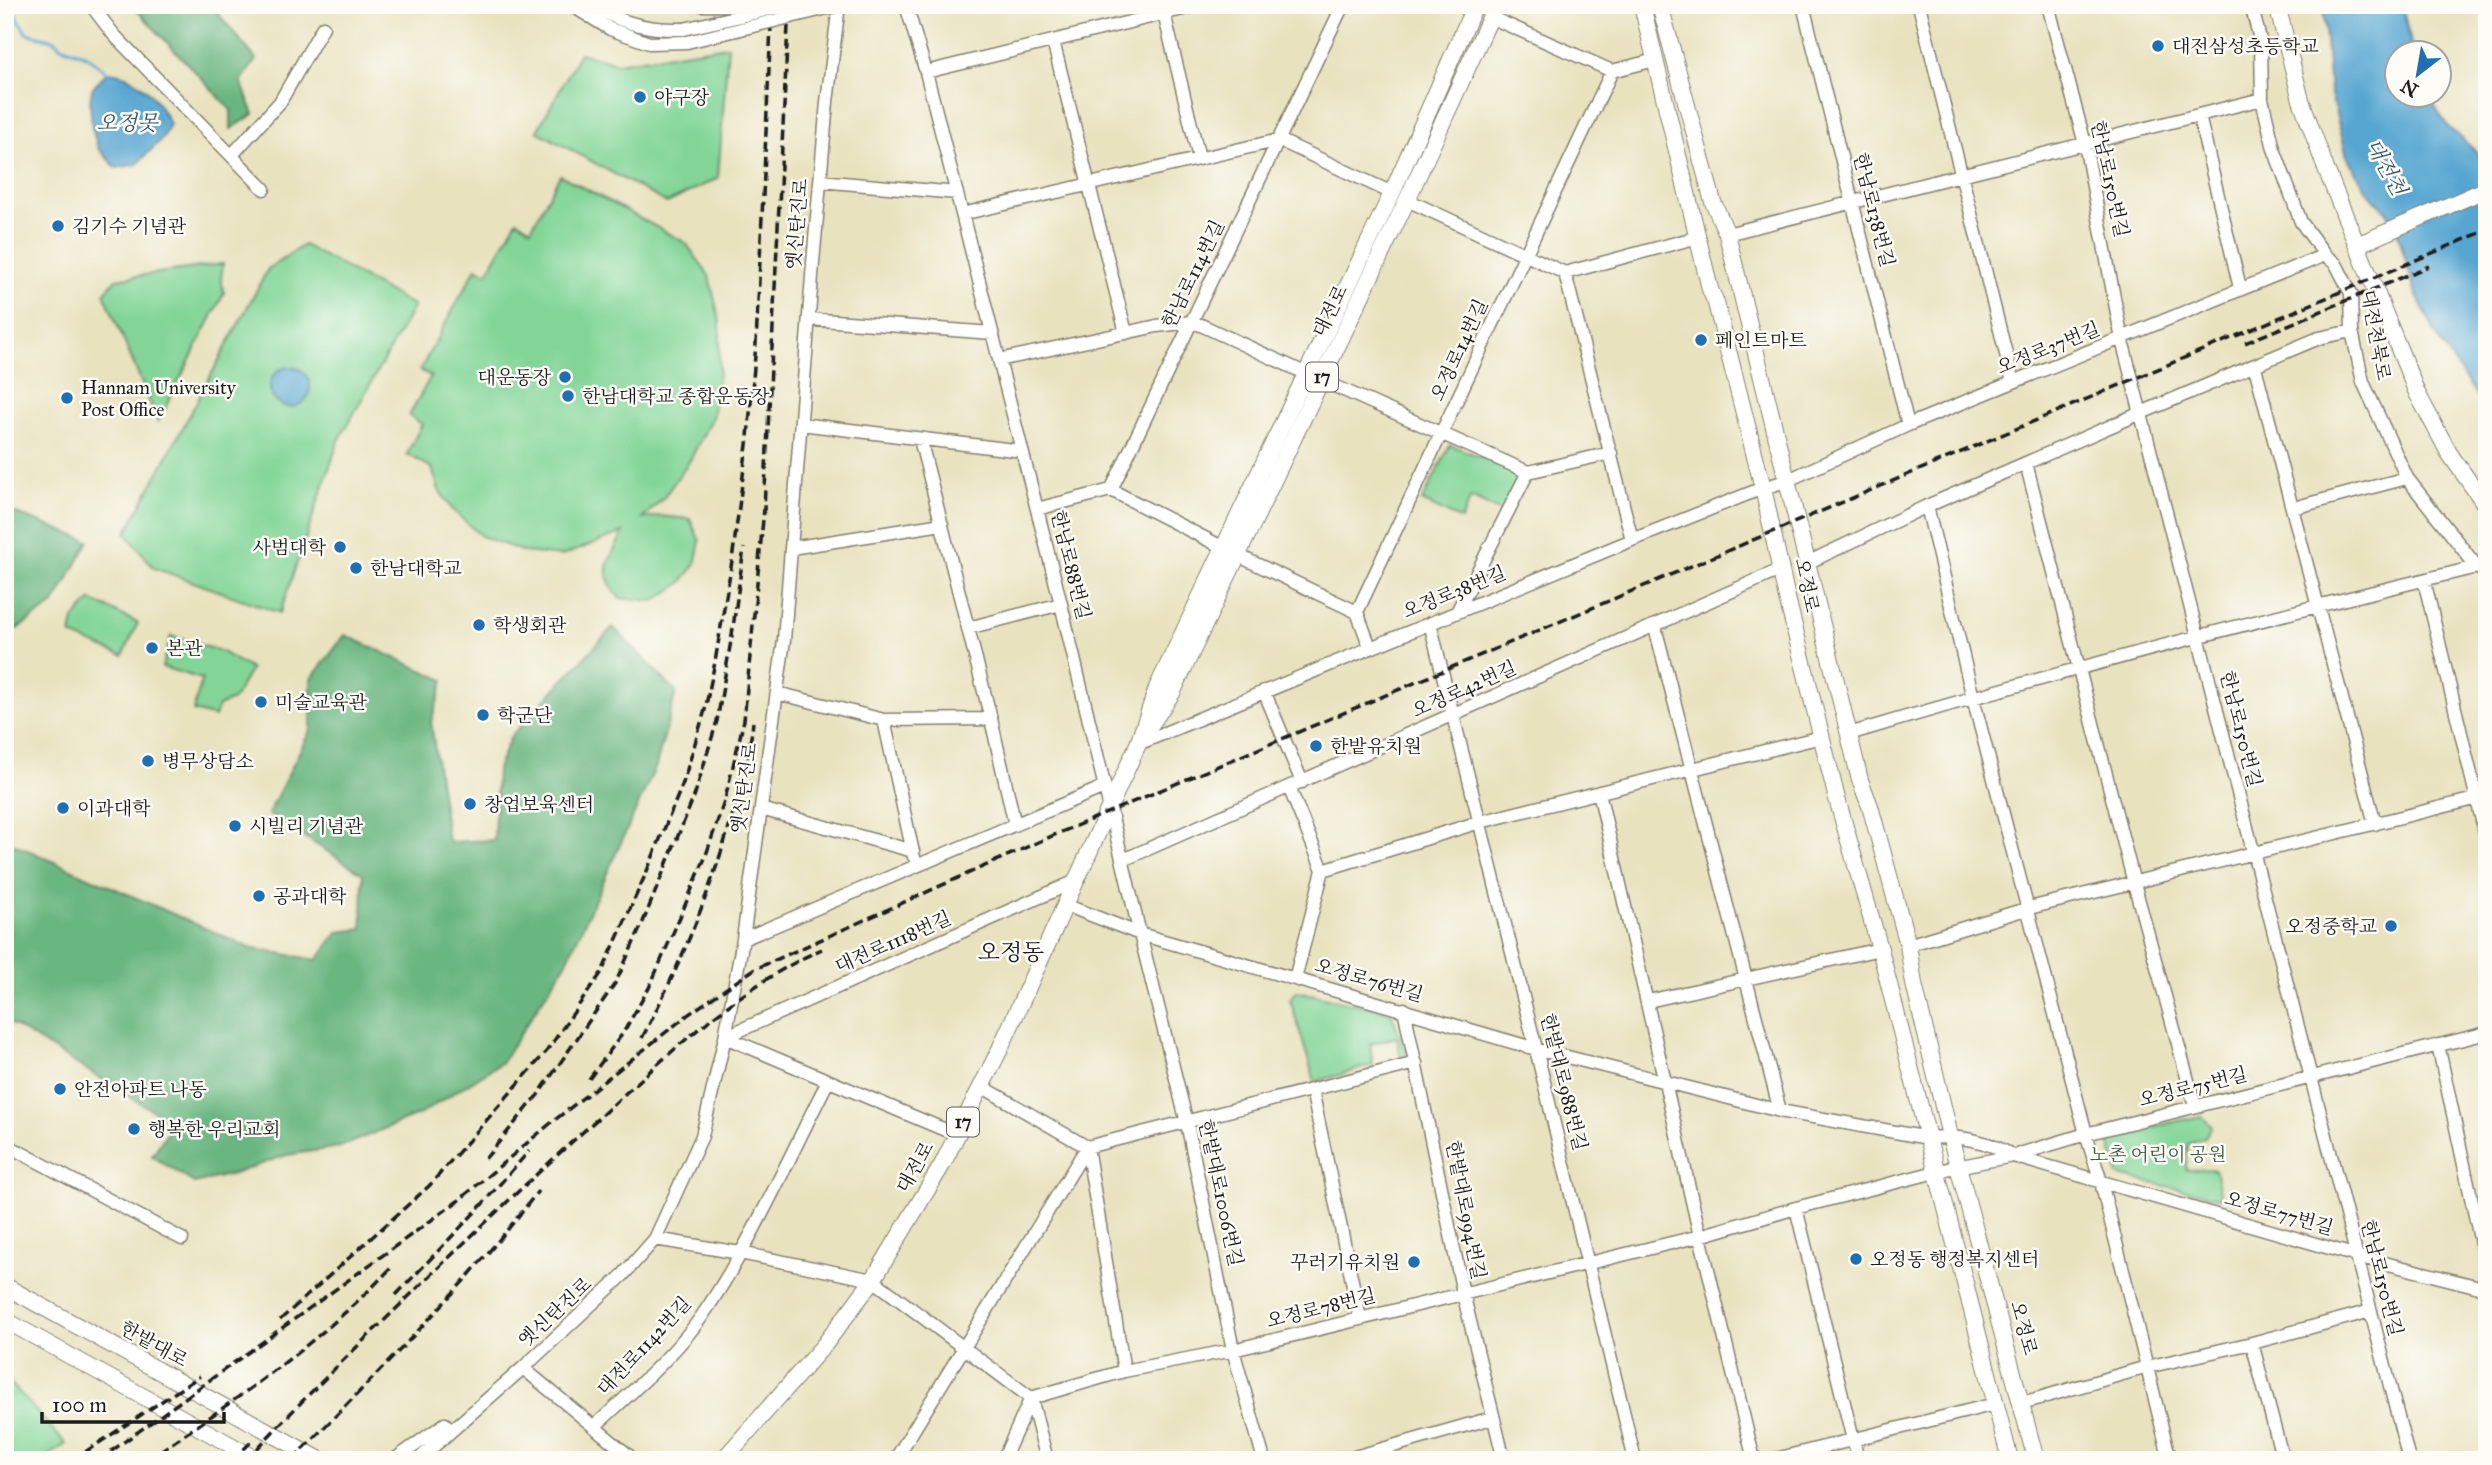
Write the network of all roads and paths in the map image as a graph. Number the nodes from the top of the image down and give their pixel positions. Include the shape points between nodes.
1 (91, 5) edge
2 (571, 5) edge
3 (594, 5) edge
4 (702, 5) edge
5 (728, 5) edge
6 (787, 5) edge
7 (839, 5) edge
8 (906, 5) edge
9 (1199, 5) edge
10 (1343, 5) edge
11 (1642, 5) edge
12 (1660, 5) edge
13 (1803, 5) edge
14 (1919, 5) edge
15 (2048, 5) edge
16 (2251, 5) edge
17 (2266, 5) edge
18 (2277, 5) edge
19 (1471, 7) edge
20 (1163, 9) edge
21 (1493, 11) edge
22 (323, 27) dead end
23 (686, 35) junction
24 (1053, 41) junction
25 (1655, 60) junction
26 (1612, 71) junction
27 (926, 72) junction
28 (2262, 99) junction
29 (2199, 116) junction
30 (1279, 140) junction
31 (2085, 144) junction
32 (232, 155) junction
33 (1199, 159) junction
34 (2326, 169) junction
35 (1962, 174) junction
36 (820, 181) junction
37 (1089, 184) junction
38 (264, 189) dead end
39 (2487, 190) edge
40 (957, 193) junction
41 (1399, 197) junction
42 (1852, 201) junction
43 (962, 214) junction
44 (1727, 234) junction
45 (1698, 237) junction
46 (2357, 245) junction
47 (1525, 255) junction
48 (2325, 255) junction
49 (1564, 273) junction
50 (2240, 288) junction
51 (809, 319) junction
52 (1191, 322) junction
53 (2352, 331) junction
54 (992, 333) junction
55 (1126, 333) junction
56 (2122, 340) junction
57 (999, 360) junction
58 (2255, 367) junction
59 (1314, 377) junction
60 (2013, 382) junction
61 (2141, 413) junction
62 (801, 424) junction
63 (1908, 425) junction
64 (1441, 433) junction
65 (920, 439) junction
66 (1022, 451) junction
67 (1611, 453) junction
68 (2026, 463) junction
69 (1528, 472) junction
70 (2407, 478) junction
71 (1786, 481) junction
72 (1763, 488) junction
73 (1111, 490) junction
74 (1927, 506) junction
75 (2487, 507) edge
76 (2293, 508) junction
77 (1037, 509) junction
78 (942, 524) junction
79 (1632, 540) junction
80 (791, 548) junction
81 (1230, 551) junction
82 (1807, 562) junction
83 (1782, 569) junction
84 (2482, 571) edge
85 (2424, 580) junction
86 (1061, 604) junction
87 (2317, 607) junction
88 (1357, 612) junction
89 (1457, 612) junction
90 (1430, 623) junction
91 (1655, 627) junction
92 (968, 628) junction
93 (2198, 637) junction
94 (1370, 647) junction
95 (2078, 669) junction
96 (1264, 691) junction
97 (777, 693) junction
98 (1973, 698) junction
99 (1452, 715) junction
100 (991, 719) junction
101 (884, 720) junction
102 (1849, 734) junction
103 (1821, 737) junction
104 (1139, 744) junction
105 (1692, 769) junction
106 (1295, 784) junction
107 (1104, 787) junction
108 (1599, 792) junction
109 (2481, 798) edge
110 (1110, 807) junction
111 (761, 809) junction
112 (1480, 822) junction
113 (2375, 824) junction
114 (1015, 825) junction
115 (2487, 841) edge
116 (913, 851) junction
117 (2253, 853) junction
118 (1123, 860) junction
119 (916, 866) junction
120 (1323, 870) junction
121 (1076, 881) junction
122 (2134, 883) junction
123 (1065, 905) junction
124 (2029, 908) junction
125 (1140, 934) junction
126 (743, 939) junction
127 (1908, 945) junction
128 (1880, 949) junction
129 (1746, 977) junction
130 (1295, 979) junction
131 (1648, 1001) junction
132 (1404, 1009) junction
133 (2487, 1032) edge
134 (725, 1038) junction
135 (2438, 1045) junction
136 (1536, 1049) junction
137 (1416, 1063) junction
138 (2311, 1077) junction
139 (828, 1081) junction
140 (1667, 1082) junction
141 (981, 1086) junction
142 (1312, 1090) junction
143 (2195, 1106) junction
144 (1780, 1111) junction
145 (1187, 1123) junction
146 (2086, 1134) junction
147 (957, 1135) junction
148 (1950, 1136) junction
149 (1928, 1138) junction
150 (5, 1144) edge
151 (1087, 1147) junction
152 (2013, 1156) junction
153 (1959, 1167) junction
154 (1937, 1172) junction
155 (2101, 1182) junction
156 (1796, 1208) junction
157 (1700, 1236) junction
158 (182, 1239) dead end
159 (655, 1239) junction
160 (740, 1253) junction
161 (2357, 1256) junction
162 (1588, 1264) junction
163 (2487, 1271) edge
164 (873, 1280) junction
165 (5, 1286) edge
166 (2487, 1289) edge
167 (1463, 1293) junction
168 (2371, 1311) junction
169 (1360, 1319) junction
170 (5, 1320) edge
171 (2252, 1343) junction
172 (965, 1348) junction
173 (1233, 1350) junction
174 (2147, 1367) junction
175 (523, 1368) junction
176 (1124, 1371) junction
177 (1031, 1398) junction
178 (2022, 1403) junction
179 (1996, 1404) junction
180 (1492, 1418) junction
181 (594, 1427) junction
182 (452, 1430) junction
183 (1853, 1441) junction
184 (258, 1460) edge
185 (320, 1460) edge
186 (394, 1460) edge
187 (418, 1460) edge
188 (634, 1460) edge
189 (723, 1460) edge
190 (895, 1460) edge
191 (1003, 1460) edge
192 (1047, 1460) edge
193 (1264, 1460) edge
194 (1344, 1460) edge
195 (1504, 1460) edge
196 (1635, 1460) edge
197 (1754, 1460) edge
198 (1772, 1460) edge
199 (1858, 1460) edge
200 (2010, 1460) edge
201 (2036, 1460) edge
202 (2170, 1460) edge
203 (2283, 1460) edge
204 (2409, 1460) edge

1 - 32 street via 114,35
2 - 23 street via 610,29 649,43
3 - 23 street via 630,23
4 - 5 street
6 - 23 street, bridge
7 - 23 street, bridge
7 - 36 street, 옛신탄진로
8 - 27 street, 한남로88번길
9 - 20 street
10 - 30 street, 한남로114번길
11 - 25 main road, 오정로
12 - 44 main road, 오정로 via 1713,202
13 - 42 street, 한남로138번길
14 - 35 street
15 - 31 street, 한남로150번길
16 - 28 street, 대전천북로 via 2261,43
17 - 34 main road via 2298,112
18 - 34 main road via 2301,100
19 - 41 main road, 대전로 / 17
20 - 24 street
20 - 33 street
21 - 26 street
21 - 41 main road, 대전로 / 17
22 - 32 street via 280,102
24 - 27 street
24 - 37 street
25 - 26 street
25 - 45 main road, 오정로
26 - 47 street, 오정로14번길
27 - 40 street, 한남로88번길
28 - 29 street
28 - 48 street, 대전천북로 via 2273,149 2301,222
29 - 31 street
29 - 50 street
30 - 33 street
30 - 41 street
30 - 52 street, 한남로114번길
31 - 35 street
31 - 56 street, 한남로150번길
32 - 38 street
33 - 37 street
34 - 46 main road
35 - 42 street
35 - 60 street
36 - 40 street
36 - 51 street, 옛신탄진로
37 - 43 street
37 - 55 street
39 - 46 main road
40 - 43 street, 한남로88번길
41 - 47 street
41 - 59 main road, 대전로 / 17
42 - 44 street
42 - 63 street, 한남로138번길
43 - 54 street, 한남로88번길
44 - 71 main road, 오정로
45 - 49 street
45 - 72 main road, 오정로
46 - 75 main road via 2417,393 2449,453
47 - 49 street
47 - 64 street, 오정로14번길
48 - 50 street, 오정로37번길
48 - 53 street, 대전천북로 via 2336,264 2351,293
49 - 67 street
50 - 56 street, 오정로37번길
51 - 54 street
51 - 62 street, 옛신탄진로
52 - 55 street
52 - 59 street
52 - 73 street, 한남로114번길
53 - 58 street via 2319,338
53 - 70 street, 대전천북로 via 2363,382
54 - 57 street, 한남로88번길
55 - 57 street
56 - 60 street, 오정로37번길
56 - 61 street, 한남로150번길
57 - 66 street, 한남로88번길
58 - 61 street
58 - 76 street
59 - 64 street
59 - 81 main road, 대전로 / 17
60 - 63 street, 오정로37번길
61 - 68 street
61 - 93 street, 한남로150번길
62 - 65 street
62 - 80 street, 옛신탄진로
63 - 71 street, 오정로37번길
64 - 69 street
64 - 88 street, 오정로14번길
65 - 66 street
65 - 78 street
66 - 77 street, 한남로88번길
67 - 69 street
67 - 79 street
68 - 74 street
68 - 95 street
69 - 89 street
70 - 76 street
70 - 84 street, 대전천북로
71 - 72 street, 오정로38번길
71 - 82 main road, 오정로
72 - 79 street, 오정로38번길
72 - 83 main road, 오정로
73 - 77 street
73 - 81 street
74 - 82 street
74 - 98 street
76 - 87 street
77 - 86 street, 한남로88번길
78 - 80 street
78 - 92 street
79 - 89 street, 오정로38번길
80 - 97 street, 옛신탄진로
81 - 88 street
81 - 104 main road, 대전로 / 17 via 1172,693
82 - 102 main road, 오정로
83 - 91 street, 오정로42번길
83 - 103 main road, 오정로
84 - 85 street
85 - 87 street
85 - 109 street
86 - 92 street
86 - 107 street, 한남로88번길
87 - 93 street
87 - 113 street
88 - 94 street
89 - 90 street, 오정로38번길
90 - 94 street, 오정로38번길
90 - 99 street, 한밭대로988번길
91 - 99 street, 오정로42번길
91 - 105 street
92 - 100 street
93 - 95 street
93 - 117 street, 한남로150번길
94 - 96 street, 오정로38번길
95 - 98 street
95 - 122 street
96 - 104 street, 오정로38번길
96 - 106 street
97 - 101 street
97 - 111 street, 옛신탄진로
98 - 102 street
98 - 124 street
99 - 106 street, 오정로42번길
99 - 112 street, 한밭대로988번길
100 - 101 street
100 - 114 street
101 - 116 street
102 - 127 main road, 오정로
103 - 105 street
103 - 128 main road, 오정로
104 - 110 main road, 대전로 / 17
105 - 108 street
105 - 129 street
106 - 118 street, 오정로42번길
106 - 120 street
107 - 110 street, 한남로88번길
107 - 114 street
108 - 112 street
108 - 131 street
109 - 113 street
109 - 115 street
110 - 118 street, 한남로88번길
110 - 121 main road, 대전로 / 17
111 - 116 street
111 - 126 street, 옛신탄진로
112 - 120 street
112 - 136 street, 한밭대로988번길
113 - 117 street
114 - 119 street
116 - 119 street
117 - 122 street
117 - 138 street, 한남로150번길
118 - 125 street, 한밭대로1006번길
119 - 126 street
120 - 130 street
121 - 123 main road, 대전로 / 17
121 - 134 street, 대전로1118번길
122 - 124 street
122 - 143 street
123 - 125 street, 오정로76번길
123 - 141 main road, 대전로 / 17
124 - 127 street
124 - 146 street
125 - 130 street, 오정로76번길
125 - 145 street, 한밭대로1006번길
126 - 134 street, 옛신탄진로
127 - 148 main road, 오정로
128 - 129 street
128 - 149 main road, 오정로
129 - 131 street
129 - 144 street
130 - 132 street, 오정로76번길
131 - 140 street
132 - 136 street, 오정로76번길
132 - 137 street, 한밭대로994번길
133 - 135 street, 오정로75번길
134 - 139 street
134 - 159 street, 옛신탄진로 via 702,1136
135 - 138 street, 오정로75번길
135 - 163 street
136 - 140 street, 오정로76번길
136 - 162 street, 한밭대로988번길
137 - 142 street
137 - 167 street, 한밭대로994번길
138 - 143 street, 오정로75번길
138 - 161 street, 한남로150번길
139 - 147 street
139 - 160 street, 대전로1142번길
140 - 144 street, 오정로76번길
140 - 157 street
141 - 147 main road, 대전로 / 17
141 - 151 street
142 - 145 street
142 - 169 street
143 - 146 street, 오정로75번길
144 - 149 street, 오정로76번길
145 - 151 street
145 - 173 street, 한밭대로1006번길
146 - 152 street, 오정로75번길
146 - 155 street
147 - 164 main road, 대전로 / 17
148 - 149 street, 오정로76번길
148 - 152 street, 오정로77번길 via 1994,1145
148 - 153 main road, 오정로
149 - 154 main road, 오정로
150 - 158 street
151 - 172 street
151 - 176 street
152 - 153 street, 오정로75번길
152 - 155 street, 오정로77번길
153 - 154 street
153 - 178 main road, 오정로
154 - 156 street, 오정로78번길
154 - 179 main road, 오정로
155 - 161 street, 오정로77번길
155 - 174 street
156 - 157 street, 오정로78번길
156 - 183 street
157 - 162 street, 오정로78번길
157 - 197 street
159 - 160 street
159 - 175 street, 옛신탄진로
160 - 164 street
160 - 181 street, 대전로1142번길 via 700,1318
161 - 166 street, 오정로77번길
161 - 168 street, 한남로150번길
162 - 167 street, 오정로78번길
162 - 196 street, 한밭대로988번길
164 - 172 street
164 - 189 main road, 대전로 / 17 via 825,1344
165 - 185 main road, 한밭대로
167 - 169 street, 오정로78번길
167 - 180 street, 한밭대로994번길
168 - 171 street
168 - 204 street, 한남로150번길
169 - 173 street, 오정로78번길
170 - 184 main road
171 - 174 street
171 - 203 street
172 - 177 street
172 - 190 street
173 - 176 street, 오정로78번길
173 - 193 street, 한밭대로1006번길
174 - 178 street
174 - 202 street
175 - 181 street
175 - 182 street, 옛신탄진로
176 - 177 street, 오정로78번길
177 - 191 street
177 - 192 street
178 - 201 main road, 오정로
179 - 183 street
179 - 200 main road, 오정로
180 - 194 street
180 - 195 street, 한밭대로994번길
181 - 188 street
182 - 186 street via 445,1424
182 - 187 street, 옛신탄진로
183 - 198 street
183 - 199 street

